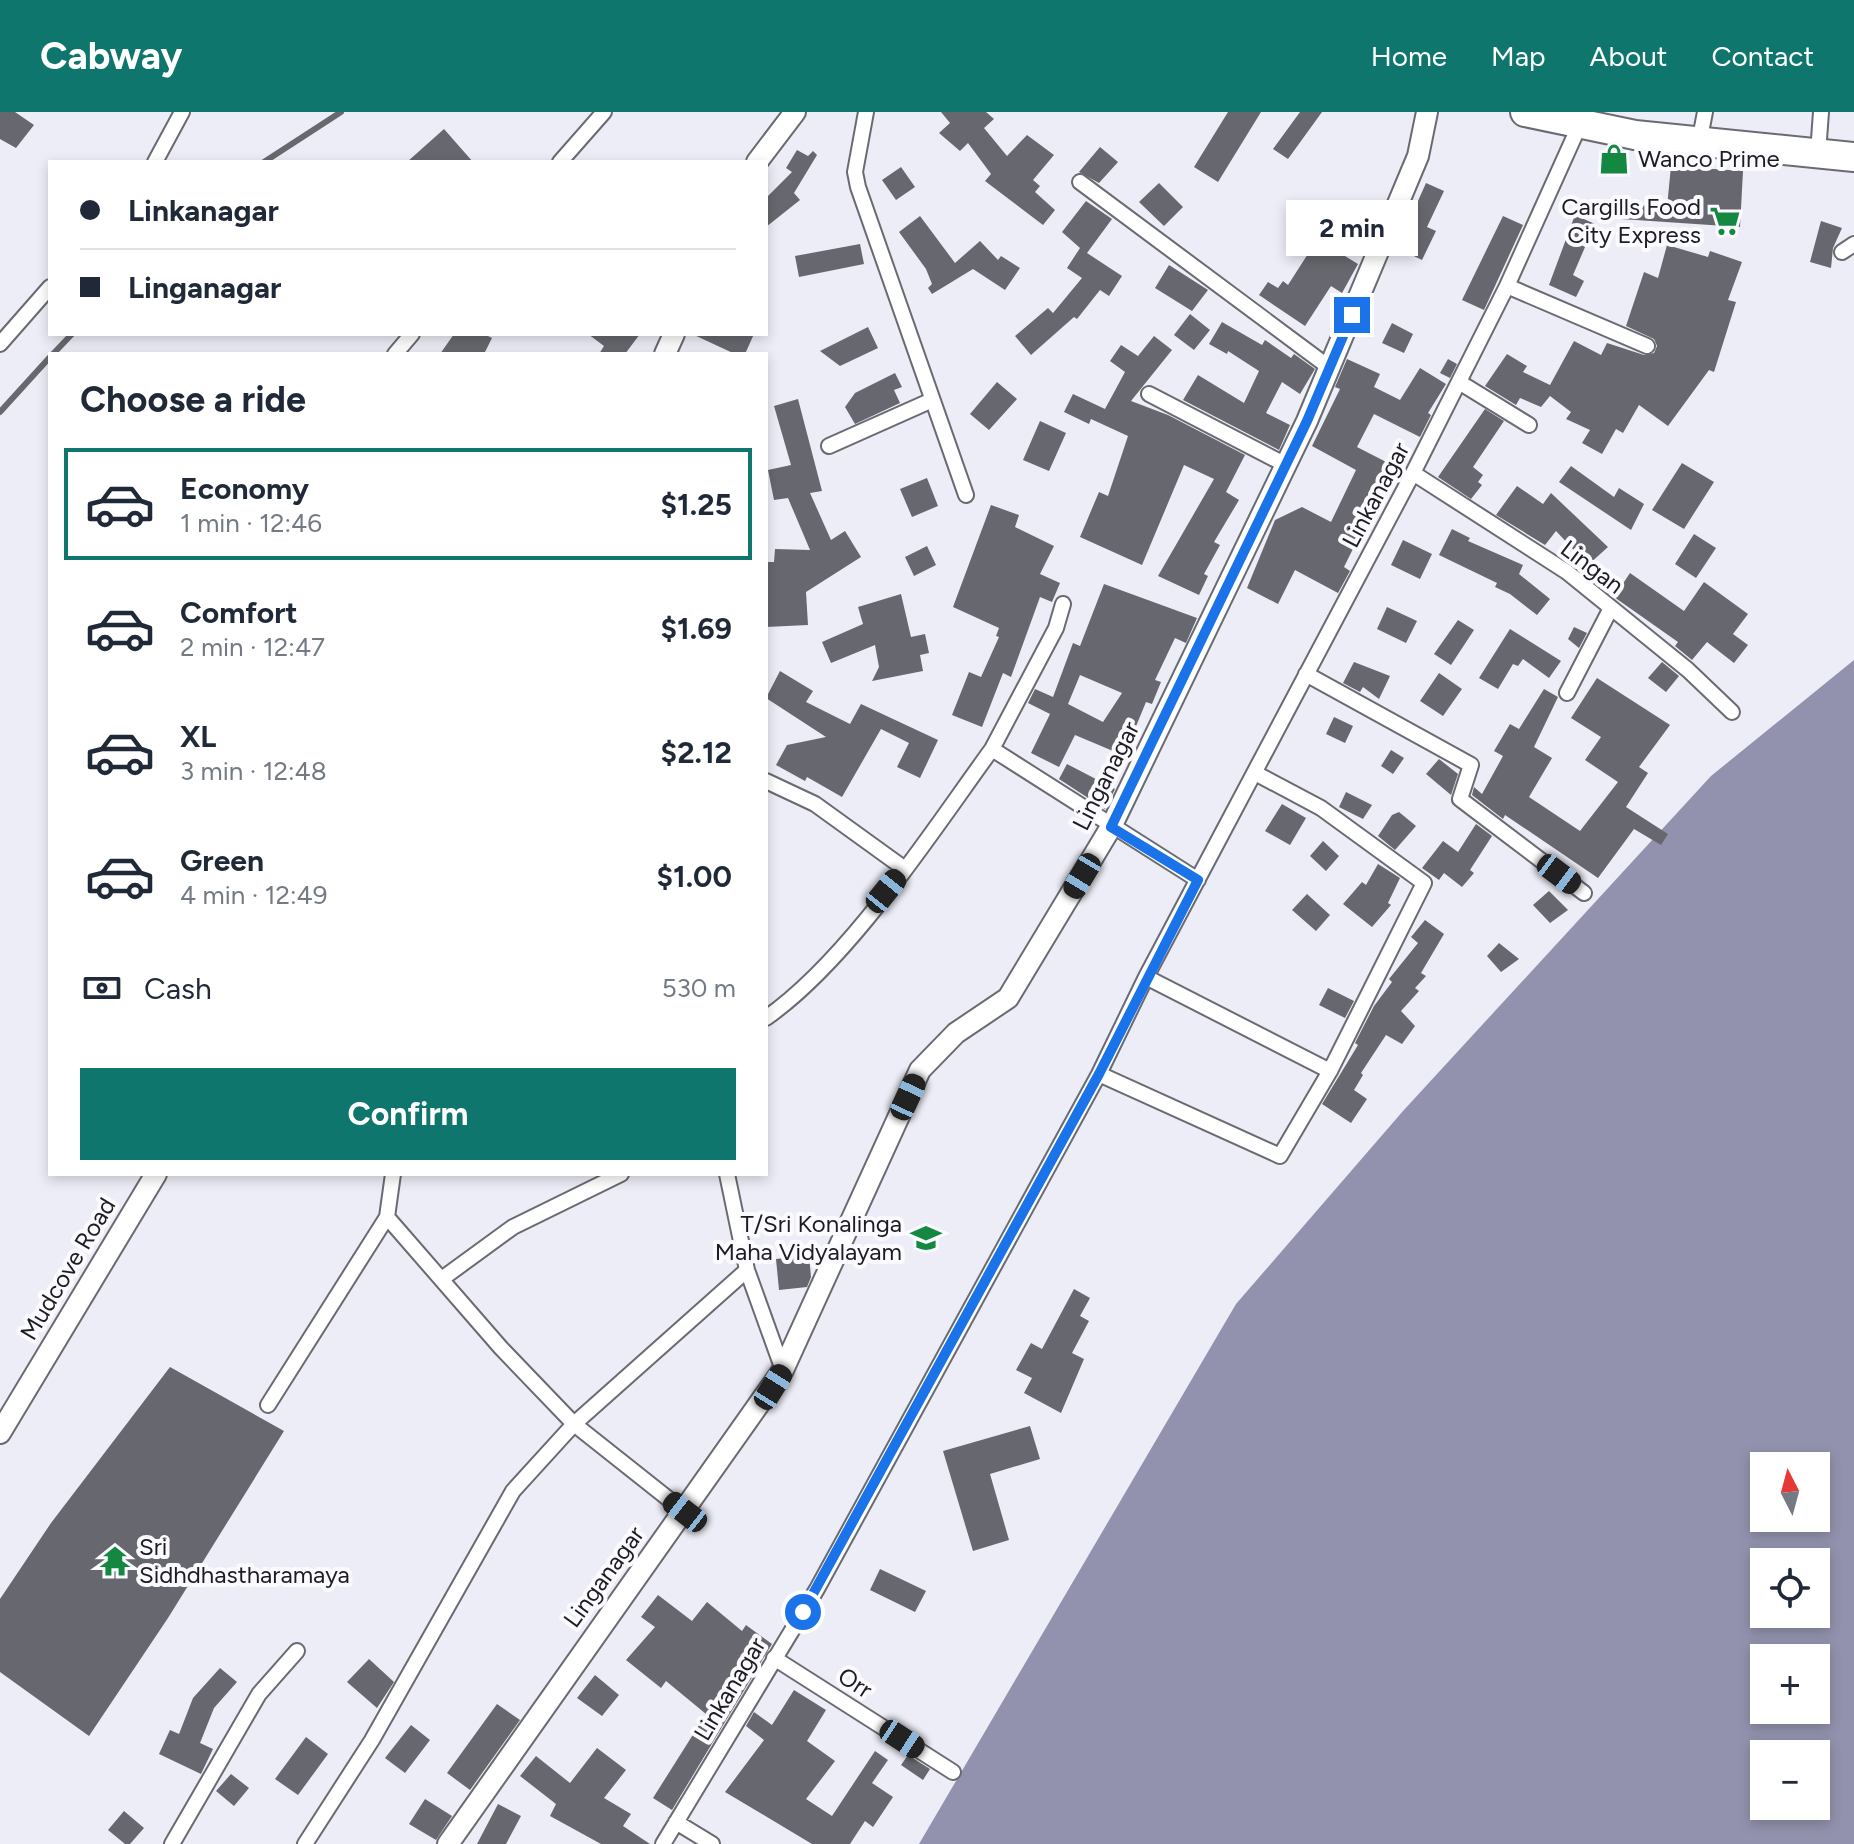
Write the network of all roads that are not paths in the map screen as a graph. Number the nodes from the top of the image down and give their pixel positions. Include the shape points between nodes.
1 (182, 112) edge
2 (604, 112) edge
3 (795, 112) edge
4 (866, 112) edge
5 (1427, 112) edge
6 (1525, 112) edge
7 (1705, 112) edge
8 (1821, 112) edge
9 (1598, 121) edge
10 (1699, 143) junction
11 (1818, 153) junction
12 (1854, 157) edge
13 (156, 160) edge
14 (562, 160) edge
15 (759, 160) edge
16 (1080, 182) dead end
17 (1507, 286) junction
18 (48, 289) edge
19 (410, 336) edge
20 (0, 344) edge
21 (1647, 346) dead end
22 (397, 352) edge
23 (1330, 368) junction
24 (1459, 382) junction
25 (1149, 394) dead end
26 (930, 401) junction
27 (1529, 425) dead end
28 (829, 446) dead end
29 (1286, 465) junction
30 (1413, 473) junction
31 (966, 495) dead end
32 (1063, 604) dead end
33 (1611, 608) junction
34 (1306, 674) junction
35 (1567, 693) dead end
36 (1732, 712) dead end
37 (992, 749) junction
38 (1257, 774) junction
39 (768, 782) edge
40 (1111, 827) junction
41 (905, 869) junction
42 (1198, 880) junction
43 (1584, 893) dead end
44 (1146, 977) junction
45 (768, 1016) edge
46 (1330, 1071) junction
47 (1099, 1074) junction
48 (155, 1176) edge
49 (393, 1176) edge
50 (617, 1176) edge
51 (727, 1176) edge
52 (387, 1217) junction
53 (747, 1270) junction
54 (443, 1278) junction
55 (783, 1370) junction
56 (268, 1405) dead end
57 (574, 1424) junction
58 (0, 1433) edge
59 (685, 1512) junction
60 (297, 1651) dead end
61 (774, 1658) junction
62 (953, 1772) dead end
63 (676, 1822) junction
64 (172, 1844) edge
65 (305, 1844) edge
66 (448, 1844) edge
67 (663, 1844) edge
68 (712, 1844) edge

1 - 13 street
2 - 14 street
3 - 15 street
4 - 26 street via 855,172 858,187
5 - 23 street, Linganagar via 1418,156
6 - 9 highway
7 - 10 street
8 - 11 street
9 - 10 highway
9 - 17 street, Linkanagar
10 - 11 highway
11 - 12 highway
16 - 23 street
17 - 21 street
17 - 24 street, Linkanagar
18 - 20 street
19 - 22 street
23 - 29 street, Linganagar
24 - 27 street
24 - 30 street, Linkanagar
25 - 29 street
26 - 28 street
26 - 31 street
29 - 40 street, Linganagar
30 - 33 street, Lingan via 1567,572
30 - 34 street, Linkanagar
32 - 37 street via 1056,628
33 - 35 street
33 - 36 street, Lingan
34 - 38 street, Linkanagar
34 - 43 street via 1471,765 1460,799
37 - 40 street
37 - 41 street
38 - 42 street, Linkanagar
38 - 46 street via 1321,808 1424,883
39 - 41 street via 815,804
40 - 42 street
40 - 55 street, Linganagar via 1008,998 956,1033 920,1070
41 - 45 street via 799,991
42 - 44 street, Linkanagar
44 - 46 street
44 - 47 street, Linkanagar
46 - 47 street via 1280,1156
47 - 61 street, Linkanagar via 817,1589
48 - 58 street, Mudcove Road
49 - 52 street
50 - 54 street via 513,1227
51 - 53 street
52 - 54 street
52 - 56 street
53 - 55 street
53 - 57 street
54 - 57 street
55 - 59 street, Linganagar
57 - 59 street
57 - 65 street via 513,1491 380,1726
59 - 66 street, Linganagar
60 - 64 street via 259,1694
61 - 62 street, Orr
61 - 63 street, Linkanagar
63 - 67 street, Linkanagar
63 - 68 street

